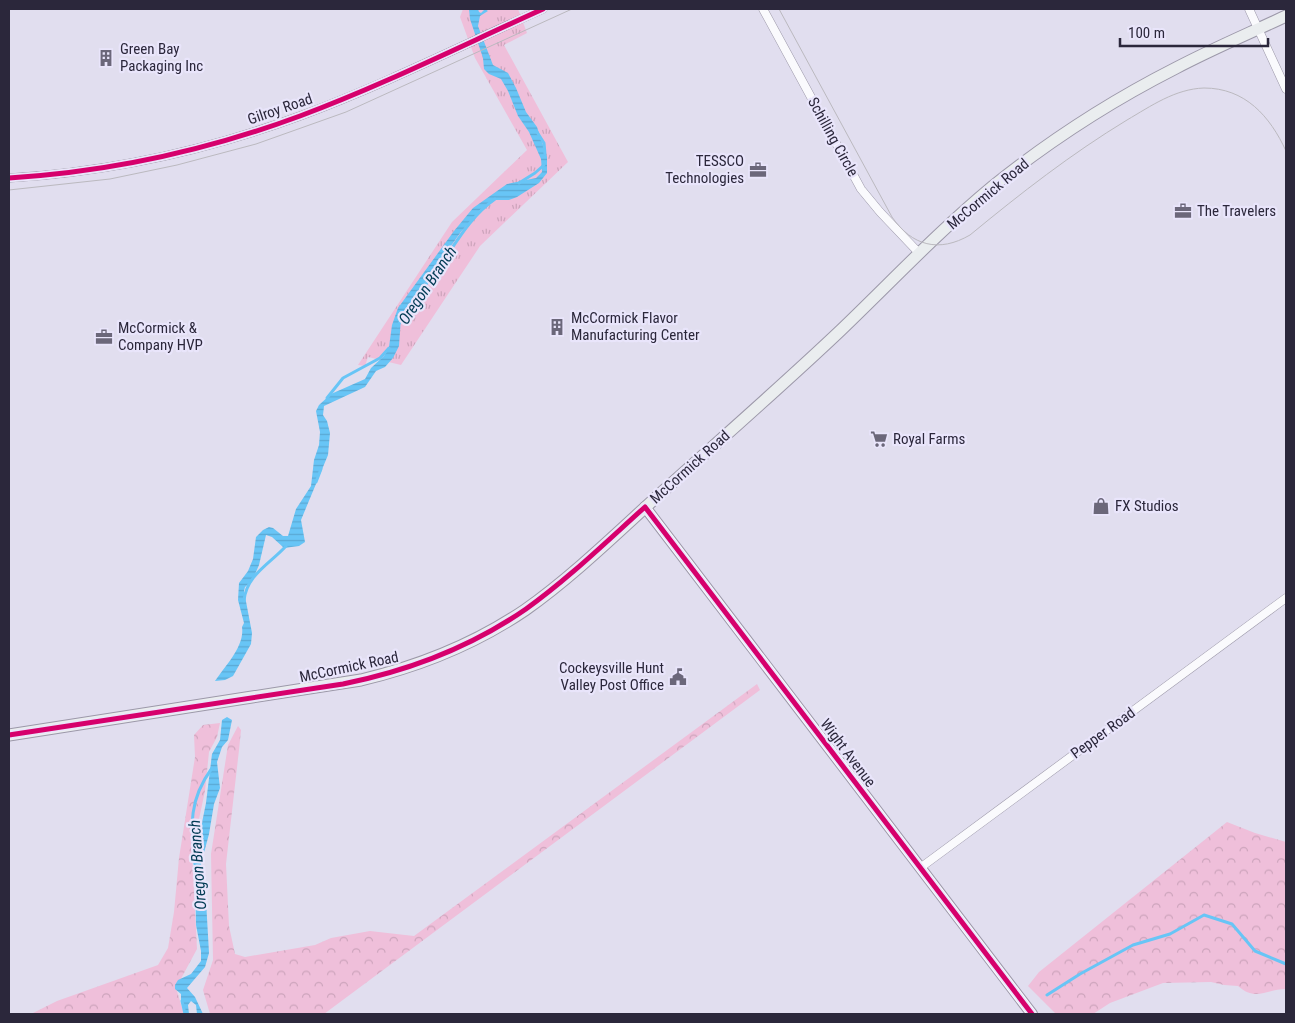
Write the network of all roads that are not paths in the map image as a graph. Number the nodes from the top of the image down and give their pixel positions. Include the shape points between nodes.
1 (543, 9) edge
2 (764, 9) edge
3 (1250, 9) edge
4 (1286, 16) edge
5 (1259, 29) junction
6 (1286, 89) edge
7 (9, 178) edge
8 (919, 253) junction
9 (645, 507) junction
10 (1286, 598) edge
11 (9, 735) edge
12 (920, 868) junction
13 (1032, 1014) edge

1 - 7 street, Gilroy Road via 335,103 229,139 130,163
2 - 8 street, Schilling Circle via 861,189
3 - 5 street
4 - 5 main road, McCormick Road
5 - 6 street
5 - 8 main road, McCormick Road via 1177,67 1077,126 992,188
8 - 9 main road, McCormick Road via 813,356
9 - 11 main road, McCormick Road via 527,608 485,634 429,660 343,684
9 - 12 street, Wight Avenue
10 - 12 street, Pepper Road
12 - 13 street, Wight Avenue

